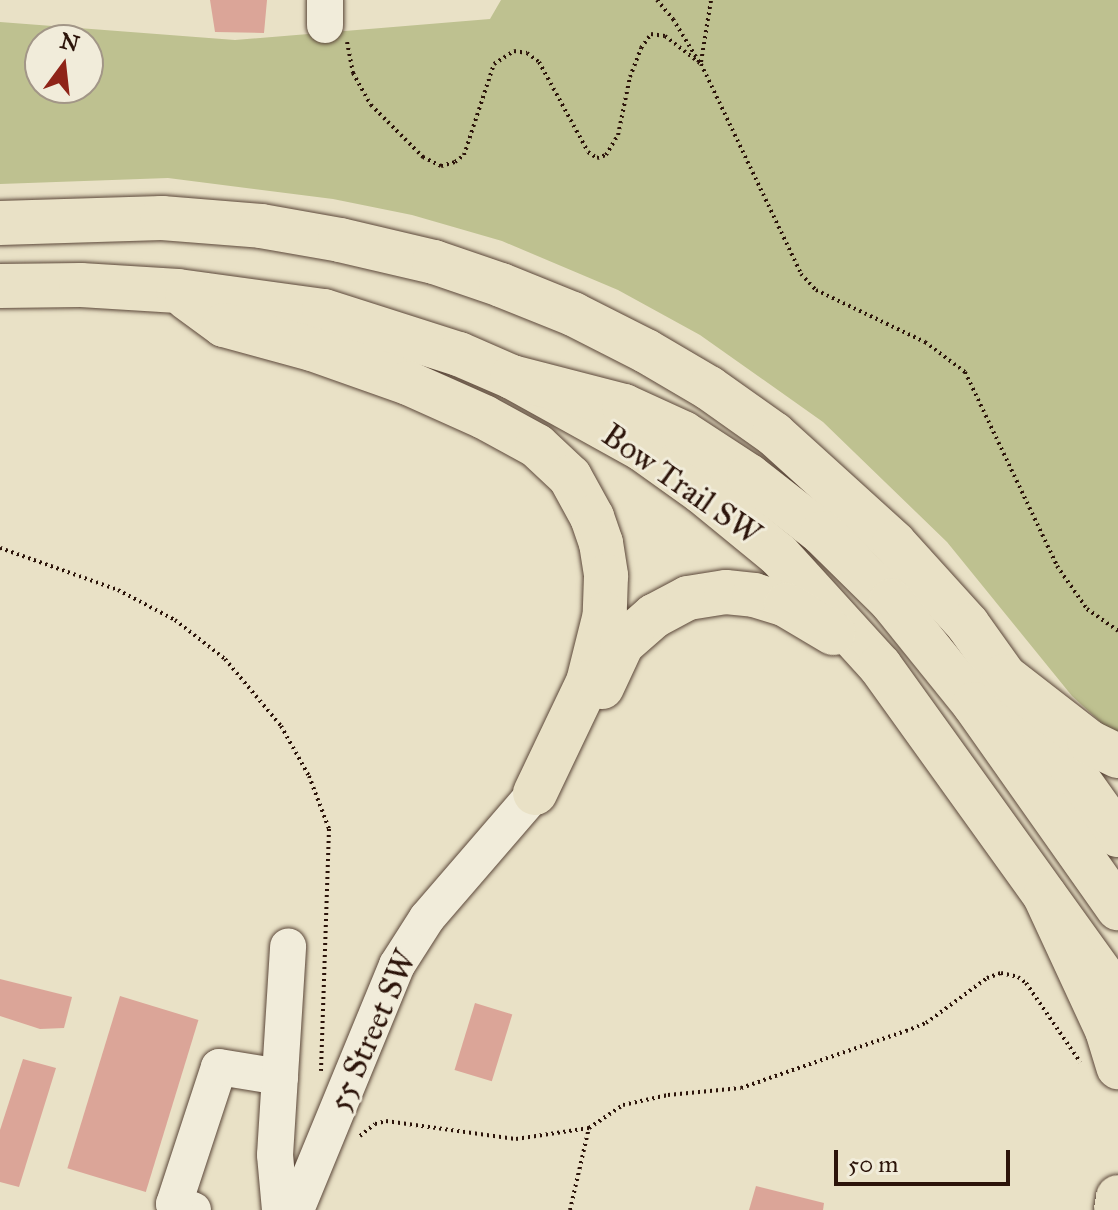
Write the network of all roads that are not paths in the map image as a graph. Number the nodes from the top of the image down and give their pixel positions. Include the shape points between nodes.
1 (0, 223) edge
2 (0, 286) edge
3 (178, 291) junction
4 (512, 377) junction
5 (880, 666) junction
6 (1004, 676) junction
7 (1118, 756) edge
8 (535, 793) junction
9 (1118, 835) edge
10 (1045, 896) junction
11 (1118, 908) edge
12 (288, 946) dead end
13 (1118, 997) edge
14 (1101, 1067) edge
15 (280, 1077) junction
16 (1118, 1197) edge
17 (193, 1210) edge
18 (280, 1210) edge
19 (296, 1210) edge
20 (1116, 1210) edge

1 - 6 main road via 162,218 261,226 434,262 573,314 709,388 836,486 968,625
2 - 3 main road, Bow Trail SW
3 - 4 main road, Bow Trail SW via 324,311 408,335
3 - 8 main road via 224,325 312,349 484,417 537,446 570,477 601,543 605,614 588,682
4 - 5 main road, Bow Trail SW via 642,449 702,492 779,555
4 - 11 main road via 624,406 683,433 822,533 891,601 974,704
5 - 8 main road via 786,605 726,592 688,598 654,616 622,644 575,748
5 - 10 main road, Bow Trail SW
6 - 7 main road via 1089,742
6 - 9 main road
8 - 19 street, 55 Street SW via 427,918 397,965
10 - 13 main road, Bow Trail SW
10 - 14 main road via 1107,1030
12 - 15 street
15 - 17 street via 219,1067 174,1204
15 - 18 street via 275,1155
16 - 20 main road

